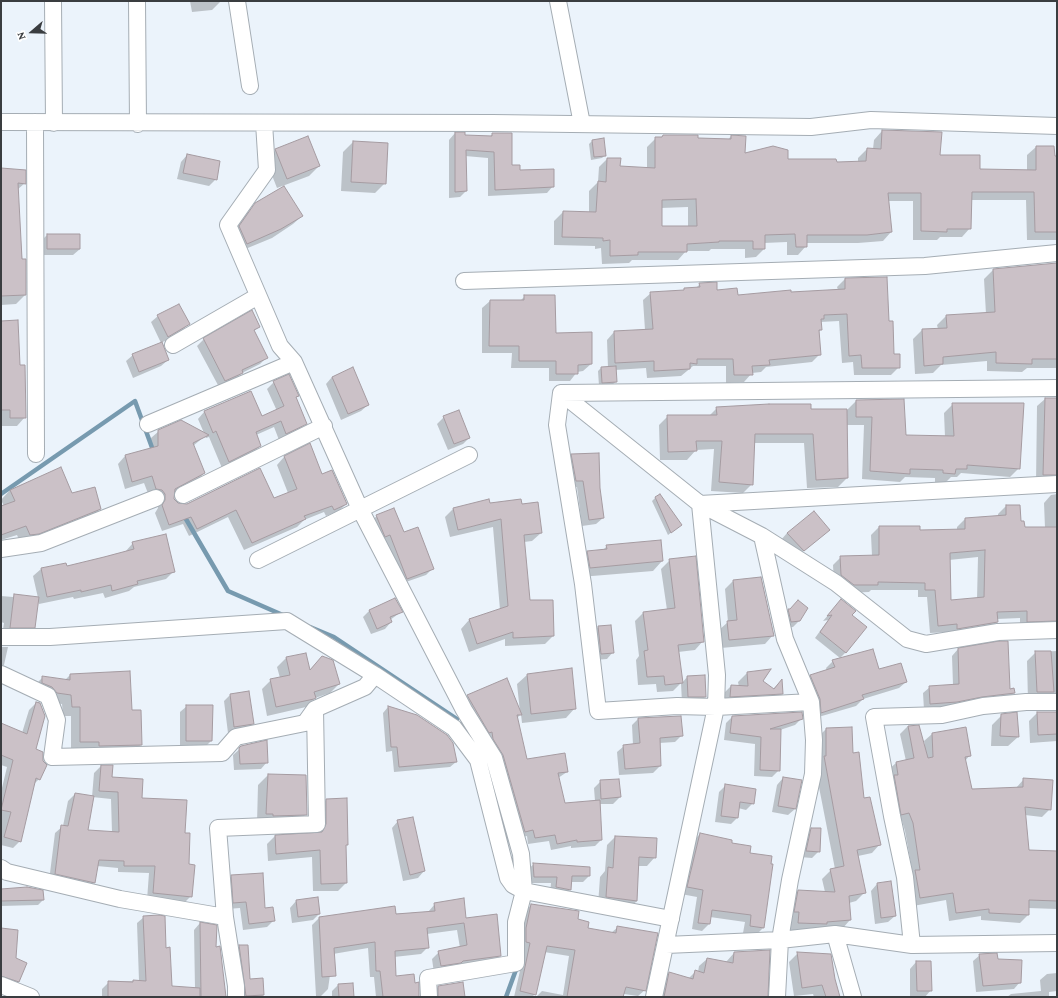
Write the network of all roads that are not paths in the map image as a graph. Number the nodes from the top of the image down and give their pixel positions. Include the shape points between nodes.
1 (53, 1) edge
2 (137, 1) edge
3 (237, 1) edge
4 (558, 1) edge
5 (250, 86) dead end
6 (1, 122) edge
7 (35, 122) junction
8 (54, 123) junction
9 (264, 123) junction
10 (138, 124) junction
11 (582, 124) junction
12 (1057, 126) edge
13 (1057, 253) edge
14 (464, 281) dead end
15 (258, 296) junction
16 (173, 345) dead end
17 (294, 362) junction
18 (1057, 388) edge
19 (561, 393) junction
20 (148, 424) dead end
21 (324, 426) junction
22 (36, 454) dead end
23 (469, 455) dead end
24 (1057, 484) edge
25 (183, 495) dead end
26 (156, 498) dead end
27 (700, 504) junction
28 (360, 509) junction
29 (762, 536) junction
30 (1, 549) edge
31 (258, 560) dead end
32 (1057, 630) edge
33 (1, 637) edge
34 (1, 674) edge
35 (376, 675) junction
36 (811, 702) junction
37 (1057, 702) edge
38 (716, 707) junction
39 (315, 709) junction
40 (1, 868) edge
41 (524, 891) junction
42 (225, 917) junction
43 (671, 919) junction
44 (835, 934) junction
45 (780, 940) junction
46 (1057, 943) edge
47 (666, 944) junction
48 (912, 945) junction
49 (1, 985) edge
50 (32, 997) edge
51 (236, 997) edge
52 (429, 997) edge
53 (654, 997) edge
54 (777, 997) edge
55 (852, 997) edge

1 - 8 street
2 - 10 street
3 - 5 street
4 - 11 street
6 - 7 street
7 - 8 street
7 - 22 street
8 - 10 street
9 - 10 street
9 - 11 street
9 - 15 street via 267,170 228,225
11 - 12 street via 811,127 871,120
13 - 14 street via 925,266
15 - 16 street
15 - 17 street via 280,346
17 - 20 street
17 - 21 street
18 - 19 street
19 - 27 street
19 - 38 street via 557,425 583,584 598,711 678,706
21 - 25 street
21 - 28 street
23 - 28 street
24 - 27 street
26 - 30 street via 41,543
27 - 29 street
27 - 38 street via 717,675
28 - 31 street
28 - 41 street via 464,710 494,758 521,854
29 - 32 street via 836,583 907,639 926,644 998,632
29 - 36 street via 785,639
33 - 35 street via 50,637 287,621
34 - 39 street via 48,696 57,720 52,757 222,754 236,737 305,724
35 - 39 street via 366,687
35 - 41 street via 454,728 478,760 508,878 513,885
36 - 38 street
36 - 45 street via 813,774
37 - 48 street via 983,706 942,716 874,717 905,877
38 - 43 street
39 - 42 street via 316,824 218,828
40 - 42 street via 7,872 120,899
41 - 43 street
41 - 52 street via 516,922 516,963 428,978
42 - 51 street
43 - 47 street
44 - 45 street
44 - 48 street
44 - 55 street
45 - 47 street
45 - 54 street
46 - 48 street
47 - 53 street
49 - 50 street

